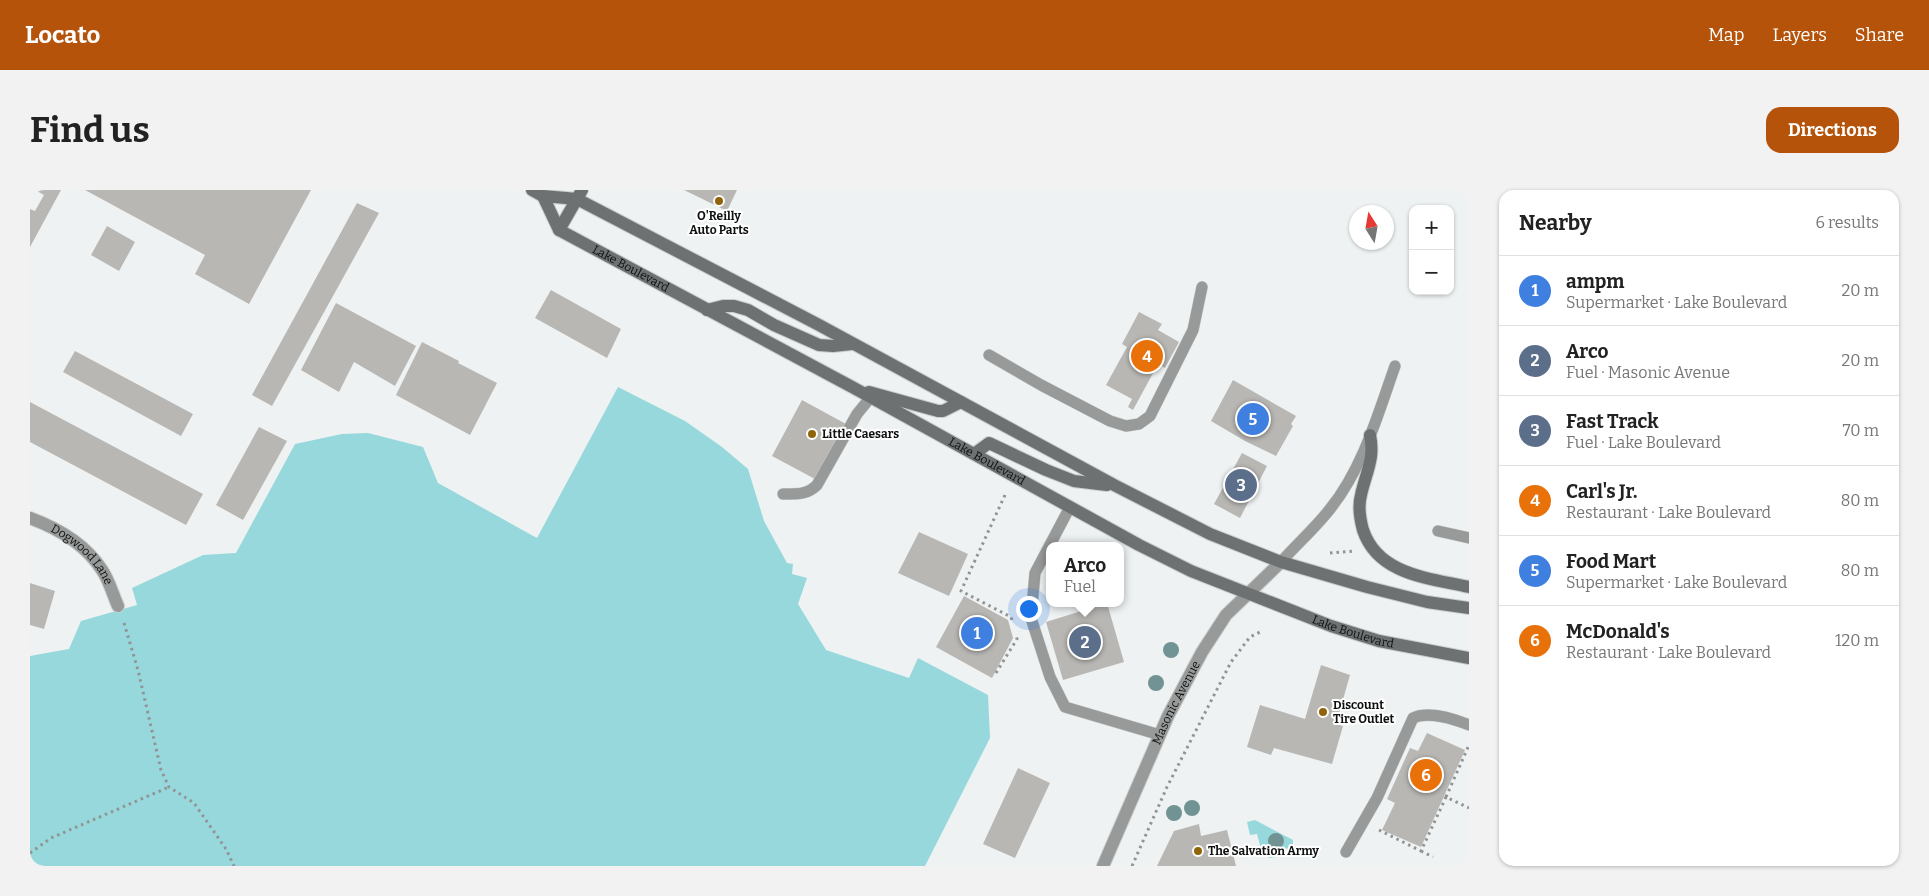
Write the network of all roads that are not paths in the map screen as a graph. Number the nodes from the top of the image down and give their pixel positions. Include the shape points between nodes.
1 (532, 190) edge
2 (580, 194) edge
3 (543, 196) junction
4 (559, 230) junction
5 (1202, 287) dead end
6 (707, 310) junction
7 (852, 344) junction
8 (989, 355) dead end
9 (1396, 366) dead end
10 (854, 388) junction
11 (870, 398) junction
12 (961, 402) junction
13 (1370, 435) junction
14 (974, 454) junction
15 (1114, 486) junction
16 (783, 494) dead end
17 (1070, 507) junction
18 (30, 518) edge
19 (1438, 531) dead end
20 (1469, 538) edge
21 (1051, 542) edge
22 (1046, 552) edge
23 (1281, 562) junction
24 (1469, 587) edge
25 (1248, 594) junction
26 (118, 606) road end
27 (1469, 608) edge
28 (1469, 658) edge
29 (1469, 725) edge
30 (1160, 735) junction
31 (1346, 852) dead end
32 (1103, 866) edge

1 - 3 main road
2 - 3 main road
2 - 4 main road
2 - 7 main road
3 - 4 main road
4 - 6 main road, Lake Boulevard
5 - 8 lane via 1193,330 1150,416 1139,424 1126,426 1110,421
6 - 7 main road via 734,306 819,345
6 - 10 main road, Lake Boulevard
7 - 12 main road
9 - 13 lane
10 - 11 main road, Lake Boulevard
10 - 12 main road via 938,411
11 - 14 main road, Lake Boulevard
11 - 16 lane via 857,414 817,485 804,494
12 - 15 main road
13 - 23 lane via 1341,494
13 - 24 main road via 1372,459 1360,505 1361,522 1370,545 1386,562 1402,570
14 - 15 main road via 989,443 1074,481
14 - 17 main road, Lake Boulevard
15 - 23 main road via 1210,534
17 - 21 lane
17 - 25 main road, Lake Boulevard via 1191,571
18 - 26 street, Dogwood Lane via 77,543 102,570
19 - 20 lane
22 - 30 lane via 1035,573 1031,618 1050,677 1065,707
23 - 25 street, Masonic Avenue
23 - 27 main road via 1418,600
25 - 28 main road, Lake Boulevard via 1378,641
25 - 30 street, Masonic Avenue via 1226,614 1202,652
29 - 31 lane via 1435,717 1413,718 1377,798
30 - 32 street, Masonic Avenue

